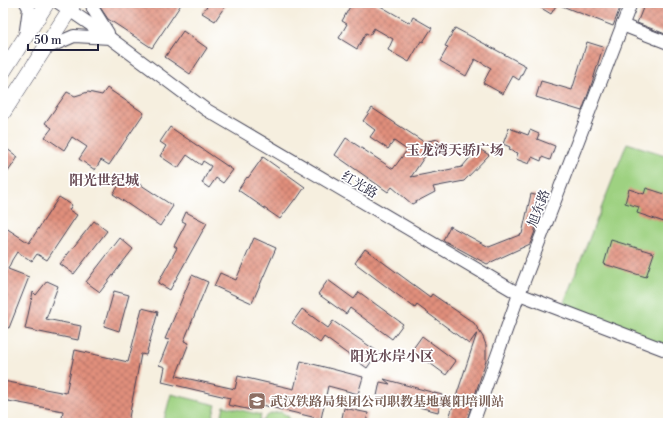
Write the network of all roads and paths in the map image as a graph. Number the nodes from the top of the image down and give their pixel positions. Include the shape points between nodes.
1 (26, 3) edge
2 (47, 3) edge
3 (92, 3) edge
4 (631, 3) edge
5 (68, 5) edge
6 (622, 25) junction
7 (110, 38) junction
8 (24, 40) junction
9 (668, 43) edge
10 (44, 49) junction
11 (3, 72) edge
12 (3, 113) edge
13 (519, 294) junction
14 (668, 350) edge
15 (473, 423) edge

1 - 8 street via 29,8
2 - 8 main road
3 - 7 street
4 - 6 street, 旭东路
5 - 7 street, 红光路
5 - 10 main road
6 - 9 street
6 - 13 street, 旭东路
7 - 10 street via 74,36
7 - 13 street, 红光路 via 205,109
8 - 11 main road
10 - 12 main road
13 - 14 street, 红光路
13 - 15 street, 旭东路

